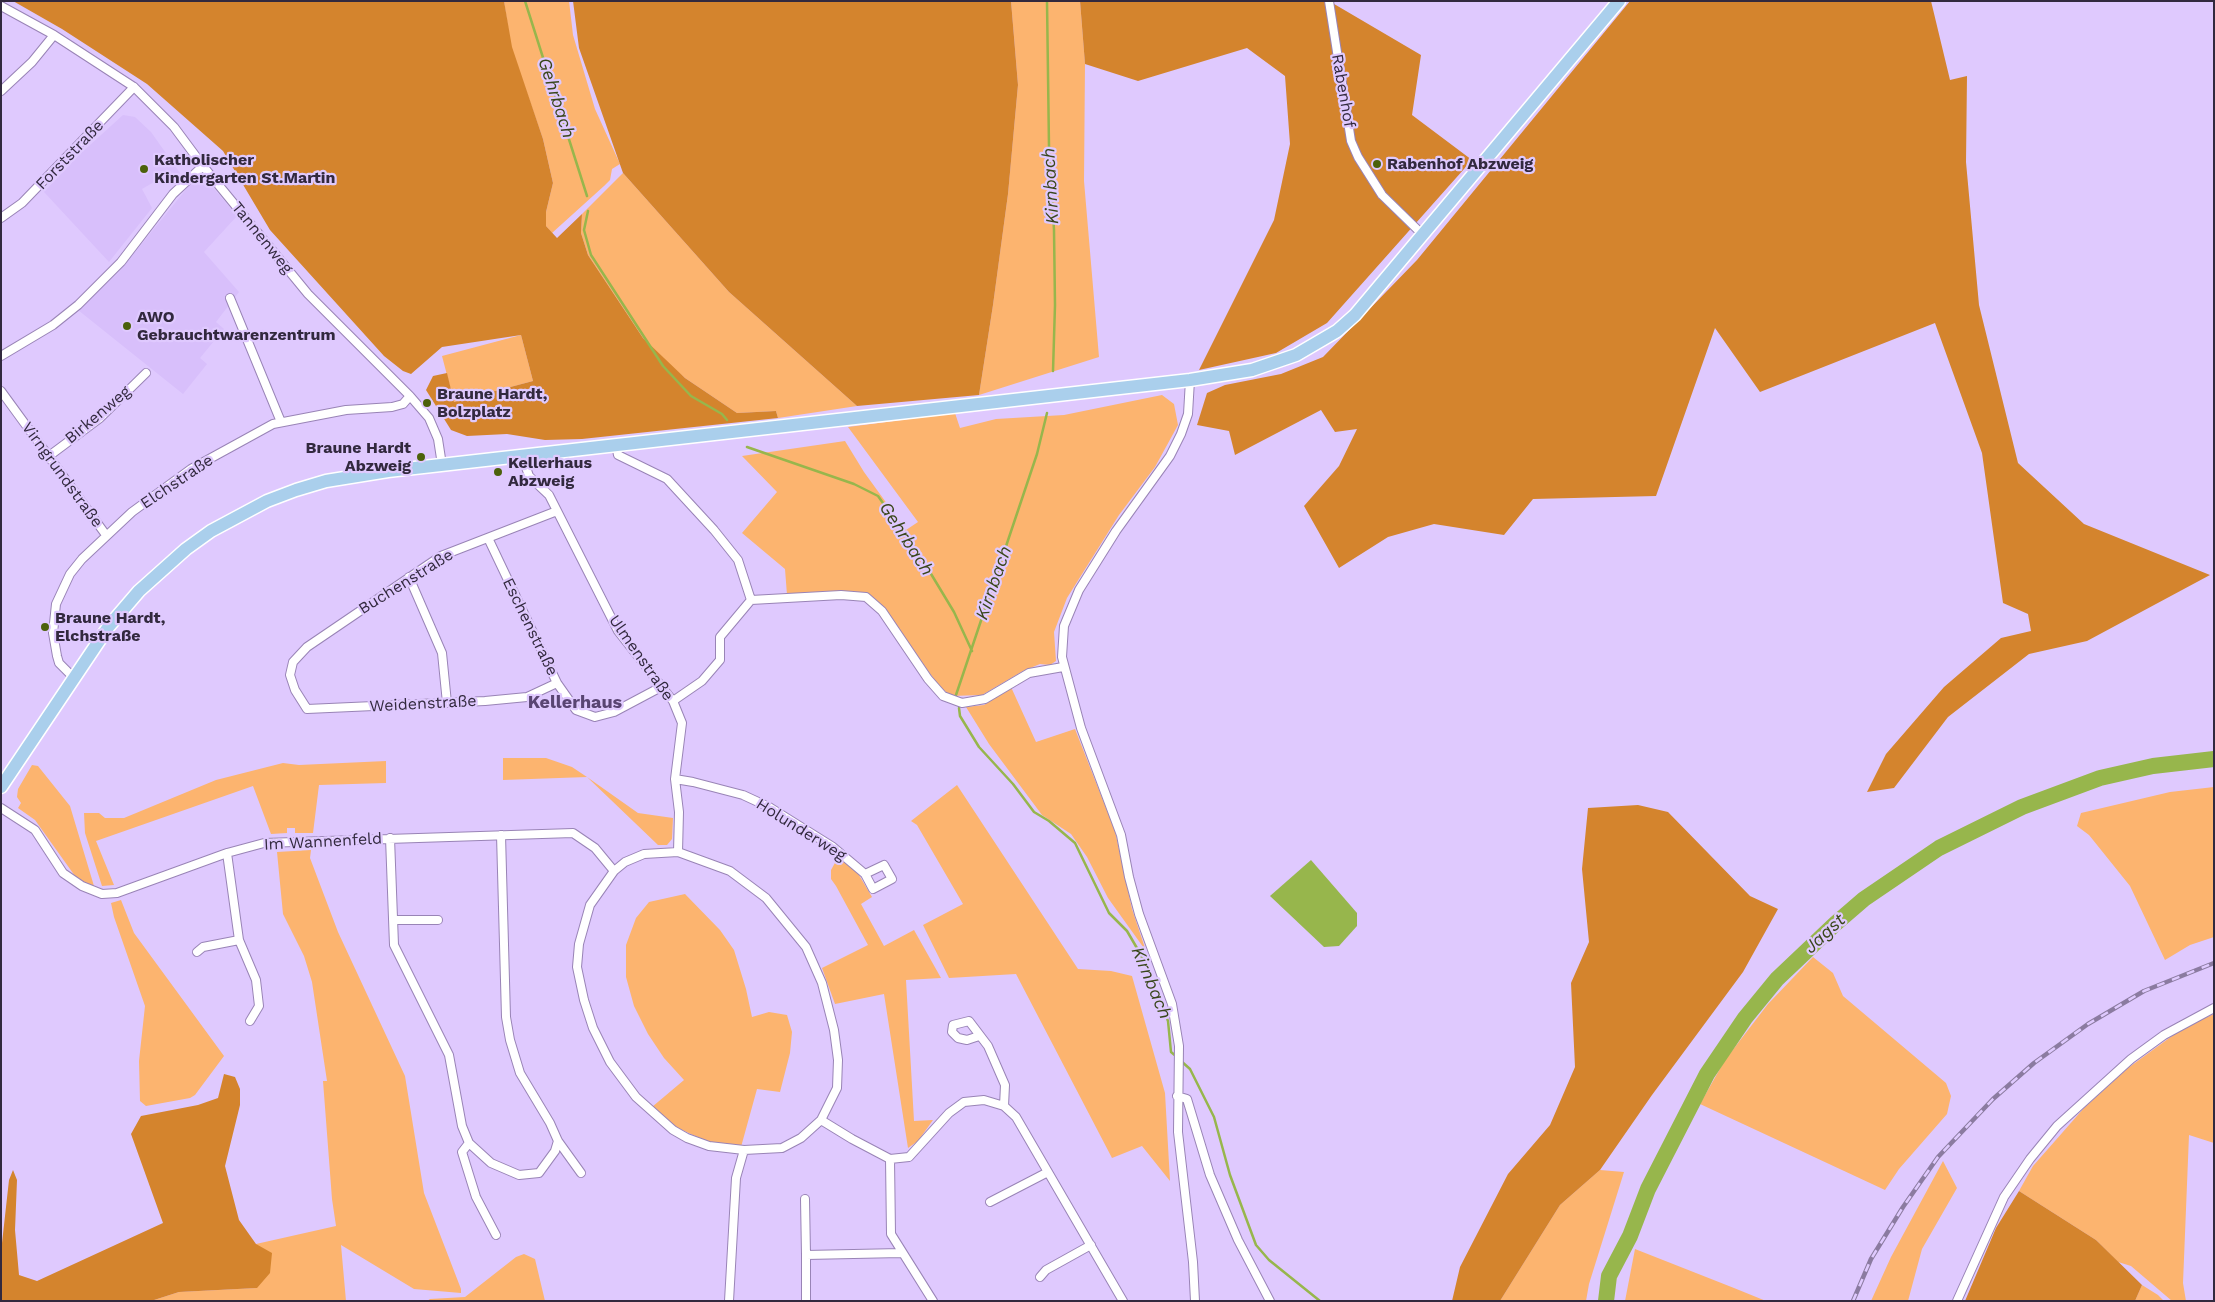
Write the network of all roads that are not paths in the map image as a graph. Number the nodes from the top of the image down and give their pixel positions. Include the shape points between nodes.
1 (1329, 1) edge
2 (1619, 1) edge
3 (1, 6) edge
4 (54, 35) junction
5 (134, 87) junction
6 (1, 91) edge
7 (203, 166) junction
8 (1, 218) edge
9 (1422, 234) junction
10 (230, 298) dead end
11 (1, 356) edge
12 (146, 373) dead end
13 (1190, 380) junction
14 (1, 390) edge
15 (410, 396) junction
16 (282, 422) junction
17 (616, 445) junction
18 (49, 456) junction
19 (522, 456) junction
20 (442, 465) junction
21 (557, 511) junction
22 (106, 535) junction
23 (488, 538) junction
24 (409, 577) junction
25 (750, 600) junction
26 (1063, 668) junction
27 (74, 678) junction
28 (557, 683) junction
29 (661, 686) junction
30 (294, 690) joint
31 (673, 701) junction
32 (447, 703) junction
33 (675, 779) junction
34 (1, 787) edge
35 (1, 808) edge
36 (501, 834) junction
37 (390, 838) junction
38 (678, 852) junction
39 (227, 853) junction
40 (614, 871) junction
41 (865, 874) dead end
42 (393, 920) junction
43 (438, 920) dead end
44 (239, 940) junction
45 (197, 952) dead end
46 (2214, 1008) edge
47 (250, 1021) dead end
48 (979, 1036) dead end
49 (1177, 1096) junction
50 (1004, 1106) junction
51 (821, 1120) junction
52 (558, 1141) junction
53 (469, 1143) junction
54 (744, 1150) junction
55 (890, 1158) junction
56 (1048, 1172) junction
57 (581, 1173) dead end
58 (805, 1199) dead end
59 (990, 1202) dead end
60 (496, 1235) dead end
61 (1091, 1245) junction
62 (902, 1253) junction
63 (806, 1255) junction
64 (1040, 1277) dead end
65 (729, 1301) edge
66 (806, 1301) edge
67 (932, 1301) edge
68 (1122, 1301) edge
69 (1195, 1301) edge
70 (1270, 1301) edge
71 (1957, 1301) edge

1 - 9 street, Rabenhof via 1351,141 1382,195
2 - 9 main road
3 - 4 street, Tannenweg
4 - 5 street, Tannenweg
4 - 6 street via 32,62
5 - 7 street, Tannenweg via 174,127
5 - 8 street, Forststraße via 22,203
7 - 11 street via 173,194 121,262 78,305 53,325
7 - 15 street, Tannenweg via 308,294
9 - 13 main road via 1355,315 1317,344 1257,369
10 - 16 street
12 - 18 street, Birkenweg via 100,418
13 - 17 main road
13 - 26 street via 1188,414 1170,456 1097,560 1070,610 1062,640
14 - 18 street, Virngrundstraße
15 - 16 street, Elchstraße via 403,404 392,407 346,410
15 - 20 street, Tannenweg via 434,426
16 - 22 street, Elchstraße via 191,469
17 - 19 main road
17 - 25 street via 618,455 667,478 714,530 738,560
18 - 22 street, Virngrundstraße
19 - 20 main road
19 - 21 street, Ulmenstraße via 529,476 549,495
20 - 27 main road via 326,481 274,498 238,515 186,549 139,591 109,626
21 - 23 street, Buchenstraße
21 - 29 street, Ulmenstraße via 618,631
22 - 27 street, Elchstraße via 70,574 56,604 53,633 56,656
23 - 24 street, Buchenstraße via 441,556
23 - 28 street, Eschenstraße
24 - 30 street, Buchenstraße via 307,647 293,662 290,675
24 - 32 street via 442,653
25 - 26 street via 841,595 866,597 882,611 928,680 943,696 962,703 985,699 1029,673
25 - 31 street via 720,637 720,660 702,681
26 - 49 street via 1081,728 1121,835 1128,877 1139,914 1172,1004 1179,1046
27 - 34 main road
28 - 29 street, Eschenstraße via 576,710 595,717 614,712
28 - 32 street, Weidenstraße via 527,696
29 - 31 street, Ulmenstraße
30 - 32 street, Weidenstraße via 307,709
31 - 33 street, Ulmenstraße via 682,723
33 - 38 street, Ulmenstraße via 679,812
33 - 41 street, Holunderweg via 744,795 769,807 833,847
35 - 39 street, Im Wannenfeld via 35,830 63,873 102,894 117,893
36 - 37 street, Im Wannenfeld
36 - 40 street, Im Wannenfeld via 573,833 595,848
36 - 52 street via 506,1017 510,1040 520,1073
37 - 39 street, Im Wannenfeld via 264,843
37 - 42 street
38 - 40 street via 644,854
38 - 51 street via 730,871 766,898 806,947 822,982 838,1060 836,1088
39 - 44 street
40 - 54 street via 590,906 579,944 577,967 593,1028 610,1062 636,1097 673,1130 709,1146
42 - 43 street
42 - 53 street via 394,945 449,1055 462,1126
44 - 45 street via 203,947
44 - 47 street via 256,980 259,1006
46 - 71 street via 2164,1035 2057,1126 2004,1197
48 - 50 street via 988,1046 1005,1085
49 - 69 street
49 - 70 street via 1187,1098 1210,1176
50 - 55 street via 984,1100 964,1102 948,1113 909,1157
50 - 56 street via 1016,1116
51 - 54 street via 801,1138 782,1148
51 - 55 street
52 - 53 street via 555,1151 538,1173 519,1175 491,1162
52 - 57 street
53 - 60 street via 462,1152 476,1197
54 - 65 street via 736,1178
55 - 62 street via 891,1234
56 - 59 street
56 - 61 street
58 - 63 street
61 - 64 street via 1046,1270
61 - 68 street
62 - 63 street
62 - 67 street
63 - 66 street

